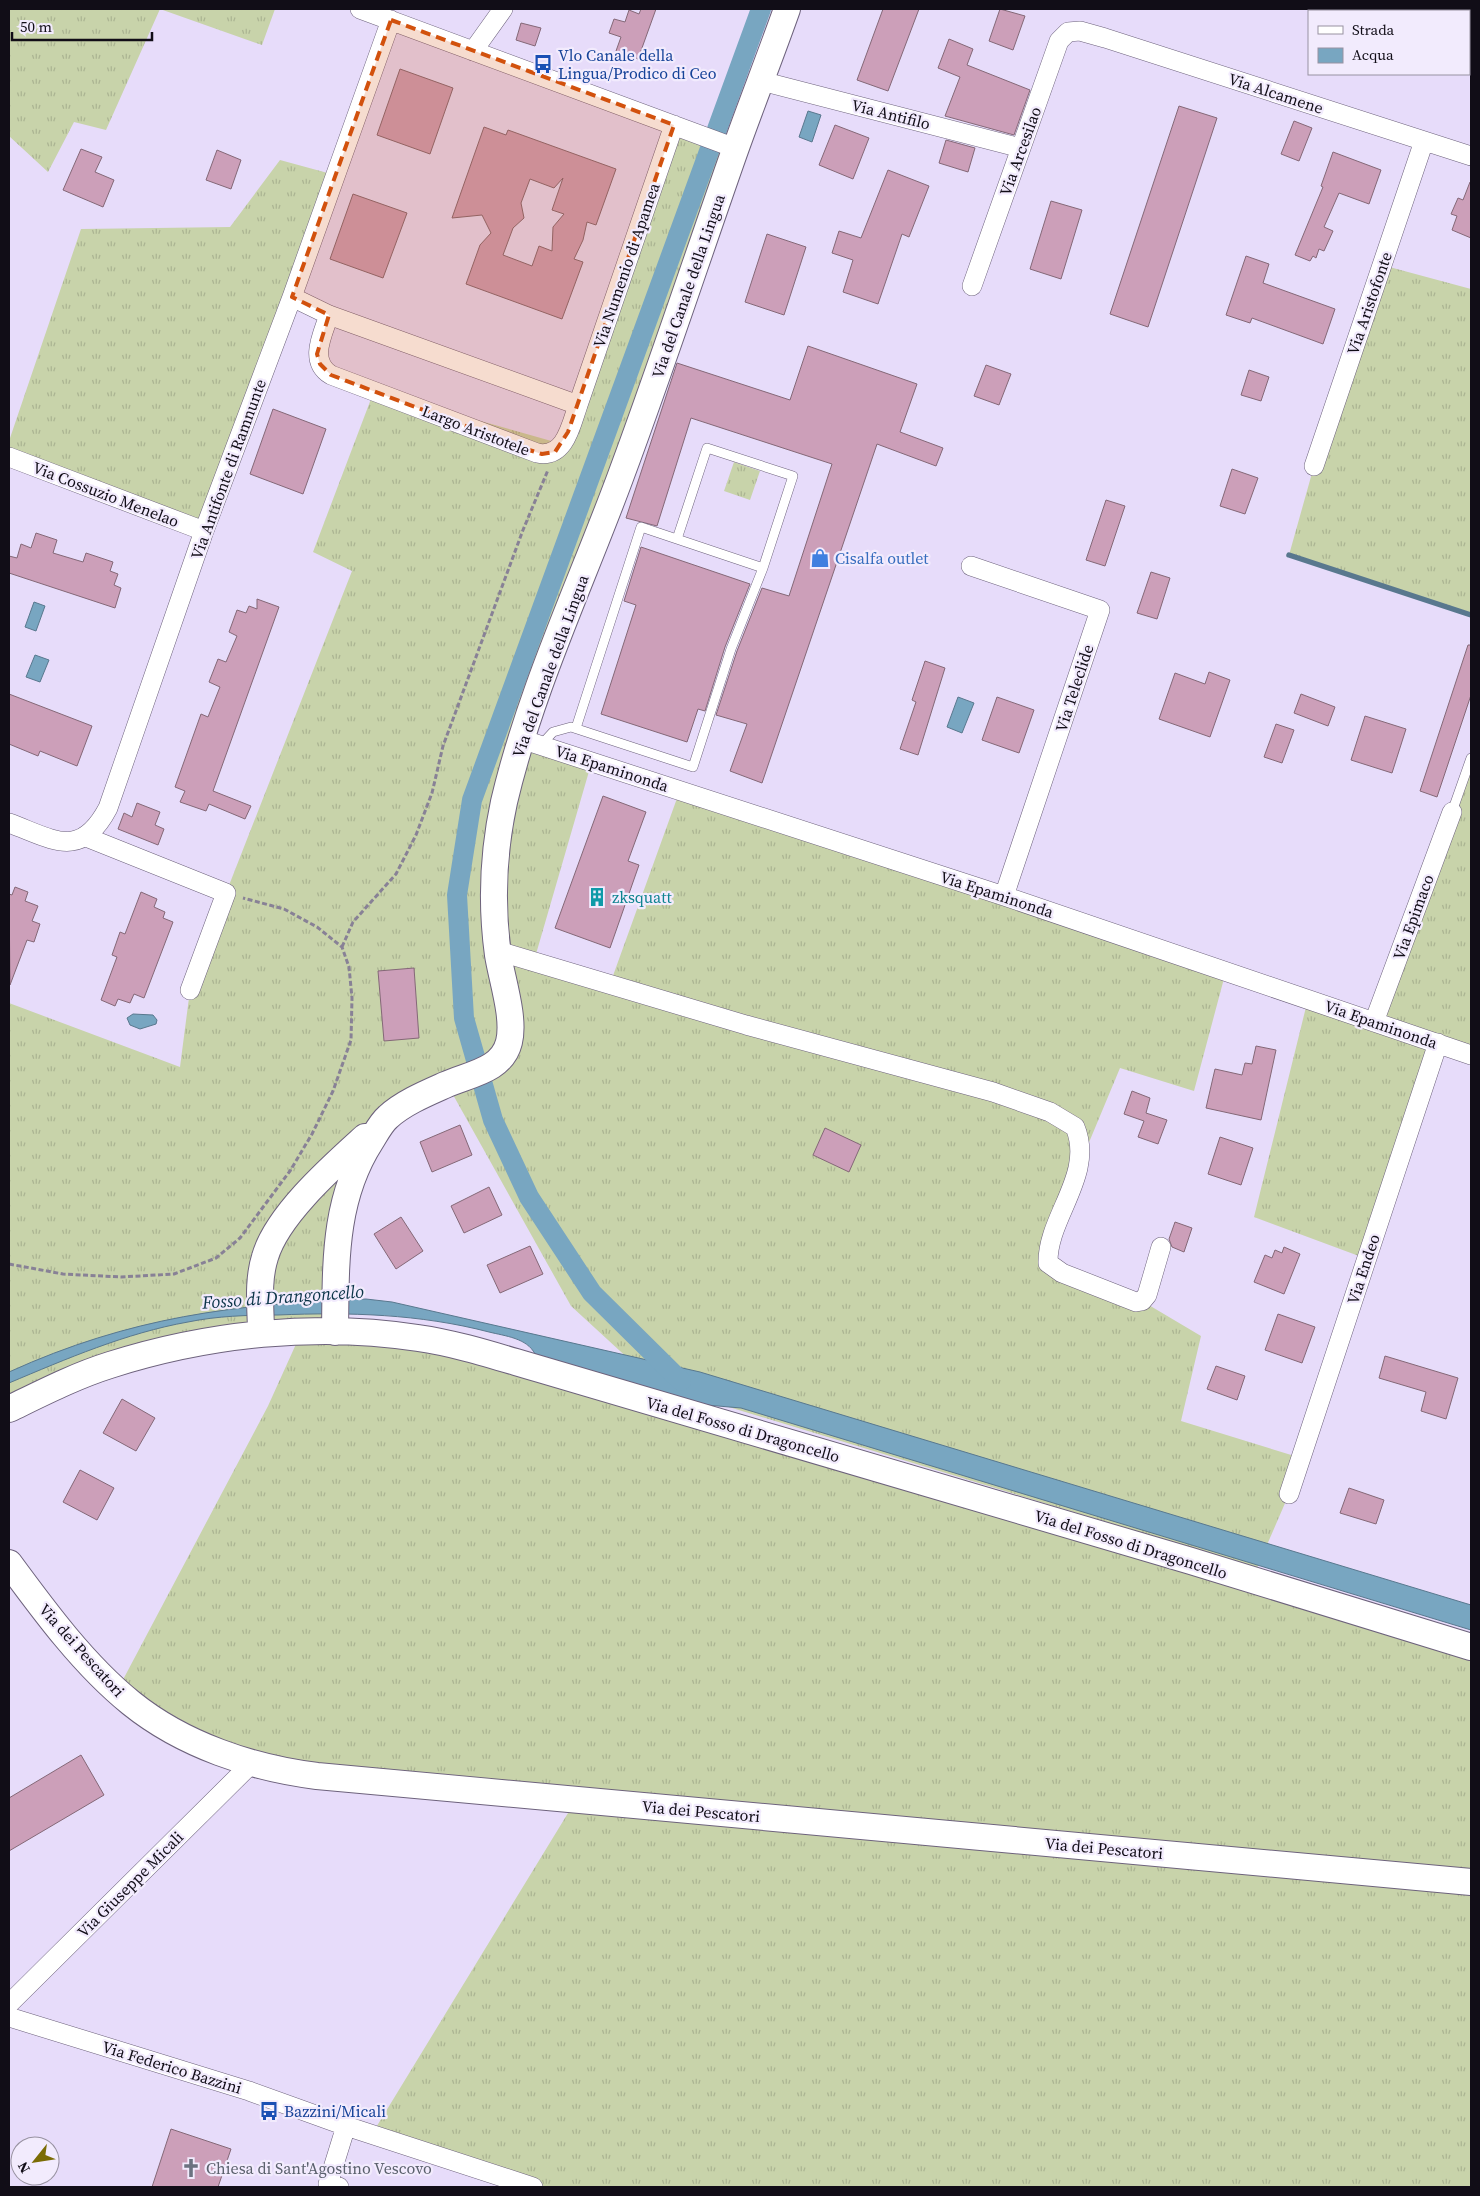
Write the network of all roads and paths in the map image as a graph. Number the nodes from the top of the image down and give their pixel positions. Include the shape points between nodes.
1 (360, 9) edge
2 (503, 9) edge
3 (787, 9) edge
4 (391, 20) junction
5 (1080, 31) joint
6 (474, 51) junction
7 (761, 81) junction
8 (674, 125) junction
9 (1424, 141) junction
10 (731, 146) junction
11 (1022, 148) junction
12 (1471, 156) edge
13 (972, 286) dead end
14 (292, 297) junction
15 (329, 315) junction
16 (578, 405) junction
17 (555, 452) junction
18 (9, 457) edge
19 (1314, 466) dead end
20 (204, 531) junction
21 (677, 539) junction
22 (971, 566) dead end
23 (763, 568) junction
24 (576, 728) junction
25 (531, 742) junction
26 (1471, 758) edge
27 (1452, 812) joint
28 (9, 823) edge
29 (86, 837) junction
30 (226, 893) junction
31 (1004, 896) junction
32 (342, 948) junction
33 (498, 951) junction
34 (190, 990) dead end
35 (1374, 1022) junction
36 (1438, 1043) junction
37 (1471, 1055) edge
38 (386, 1118) junction
39 (306, 1195) junction
40 (341, 1215) junction
41 (1161, 1247) dead end
42 (9, 1264) edge
43 (335, 1328) junction
44 (261, 1331) junction
45 (9, 1409) edge
46 (1289, 1494) dead end
47 (9, 1563) edge
48 (1471, 1647) edge
49 (252, 1763) junction
50 (1471, 1882) edge
51 (9, 2004) edge
52 (9, 2017) edge
53 (346, 2126) junction
54 (332, 2186) edge
55 (533, 2187) edge

1 - 4 street
2 - 6 street
3 - 7 street, Via del Canale della Lingua
4 - 6 street
4 - 14 street, Via Antifonte di Ramnunte
5 - 9 street, Via Alcamene
5 - 11 street, Via Arcesilao via 1068,32 1059,41
6 - 8 street
7 - 10 street, Via del Canale della Lingua
7 - 11 street, Via Antifilo
8 - 10 street
8 - 16 street, Via Numenio di Apamea
9 - 12 street, Via Alcamene
9 - 19 street, Via Aristofonte
10 - 25 street, Via del Canale della Lingua via 627,459 539,688
11 - 13 street, Via Arcesilao
14 - 15 street
14 - 20 street, Via Antifonte di Ramnunte
15 - 16 street
15 - 17 street, Largo Aristotele via 317,354 328,373 526,449 542,454
16 - 17 street via 565,439
17 - 32 path via 442,746 432,794 416,835 396,874 353,922
18 - 20 street, Via Cossuzio Menelao
20 - 29 street, Via Antifonte di Ramnunte via 110,802 101,820
21 - 23 lane
21 - 23 lane via 707,448 793,476
21 - 24 lane via 641,527
22 - 31 street, Via Teleclide via 1100,610
23 - 24 lane via 731,649 693,767
24 - 25 lane via 562,728
25 - 31 street, Via Epaminonda
25 - 33 street, Via del Canale della Lingua via 504,804 495,862 493,904
26 - 27 lane
27 - 35 street, Via Epimaco
28 - 29 street via 64,842
29 - 30 street
30 - 32 path via 284,909 317,927
30 - 34 street
31 - 35 street, Via Epaminonda
32 - 42 path via 349,967 351,1040 334,1092 294,1164 240,1238 216,1258 174,1274 121,1277 63,1274
33 - 38 street, Via del Canale della Lingua via 511,1031 509,1045 502,1058 489,1068 447,1084
33 - 41 street via 746,1025 993,1092 1050,1112 1074,1127 1080,1147 1080,1164 1055,1233 1048,1263 1062,1273 1136,1302 1147,1295
35 - 36 street, Via Epaminonda
36 - 37 street, Via Epaminonda
36 - 46 street, Via Endeo
38 - 39 street, Via del Canale della Lingua
38 - 40 street via 358,1165
39 - 40 street
39 - 44 street, Via del Canale della Lingua via 268,1247 260,1290
40 - 43 street via 334,1285
43 - 44 street, Via del Fosso di Dragoncello
43 - 48 street, Via del Fosso di Dragoncello via 453,1344 1191,1561
44 - 45 street, Via del Fosso di Dragoncello via 109,1365
47 - 49 street, Via dei Pescatori via 75,1647 133,1704 193,1741
49 - 50 street, Via dei Pescatori via 317,1776
49 - 51 street, Via Giuseppe Micali
52 - 53 street, Via Federico Bazzini via 248,2091
53 - 54 street
53 - 55 street, Via Federico Bazzini

